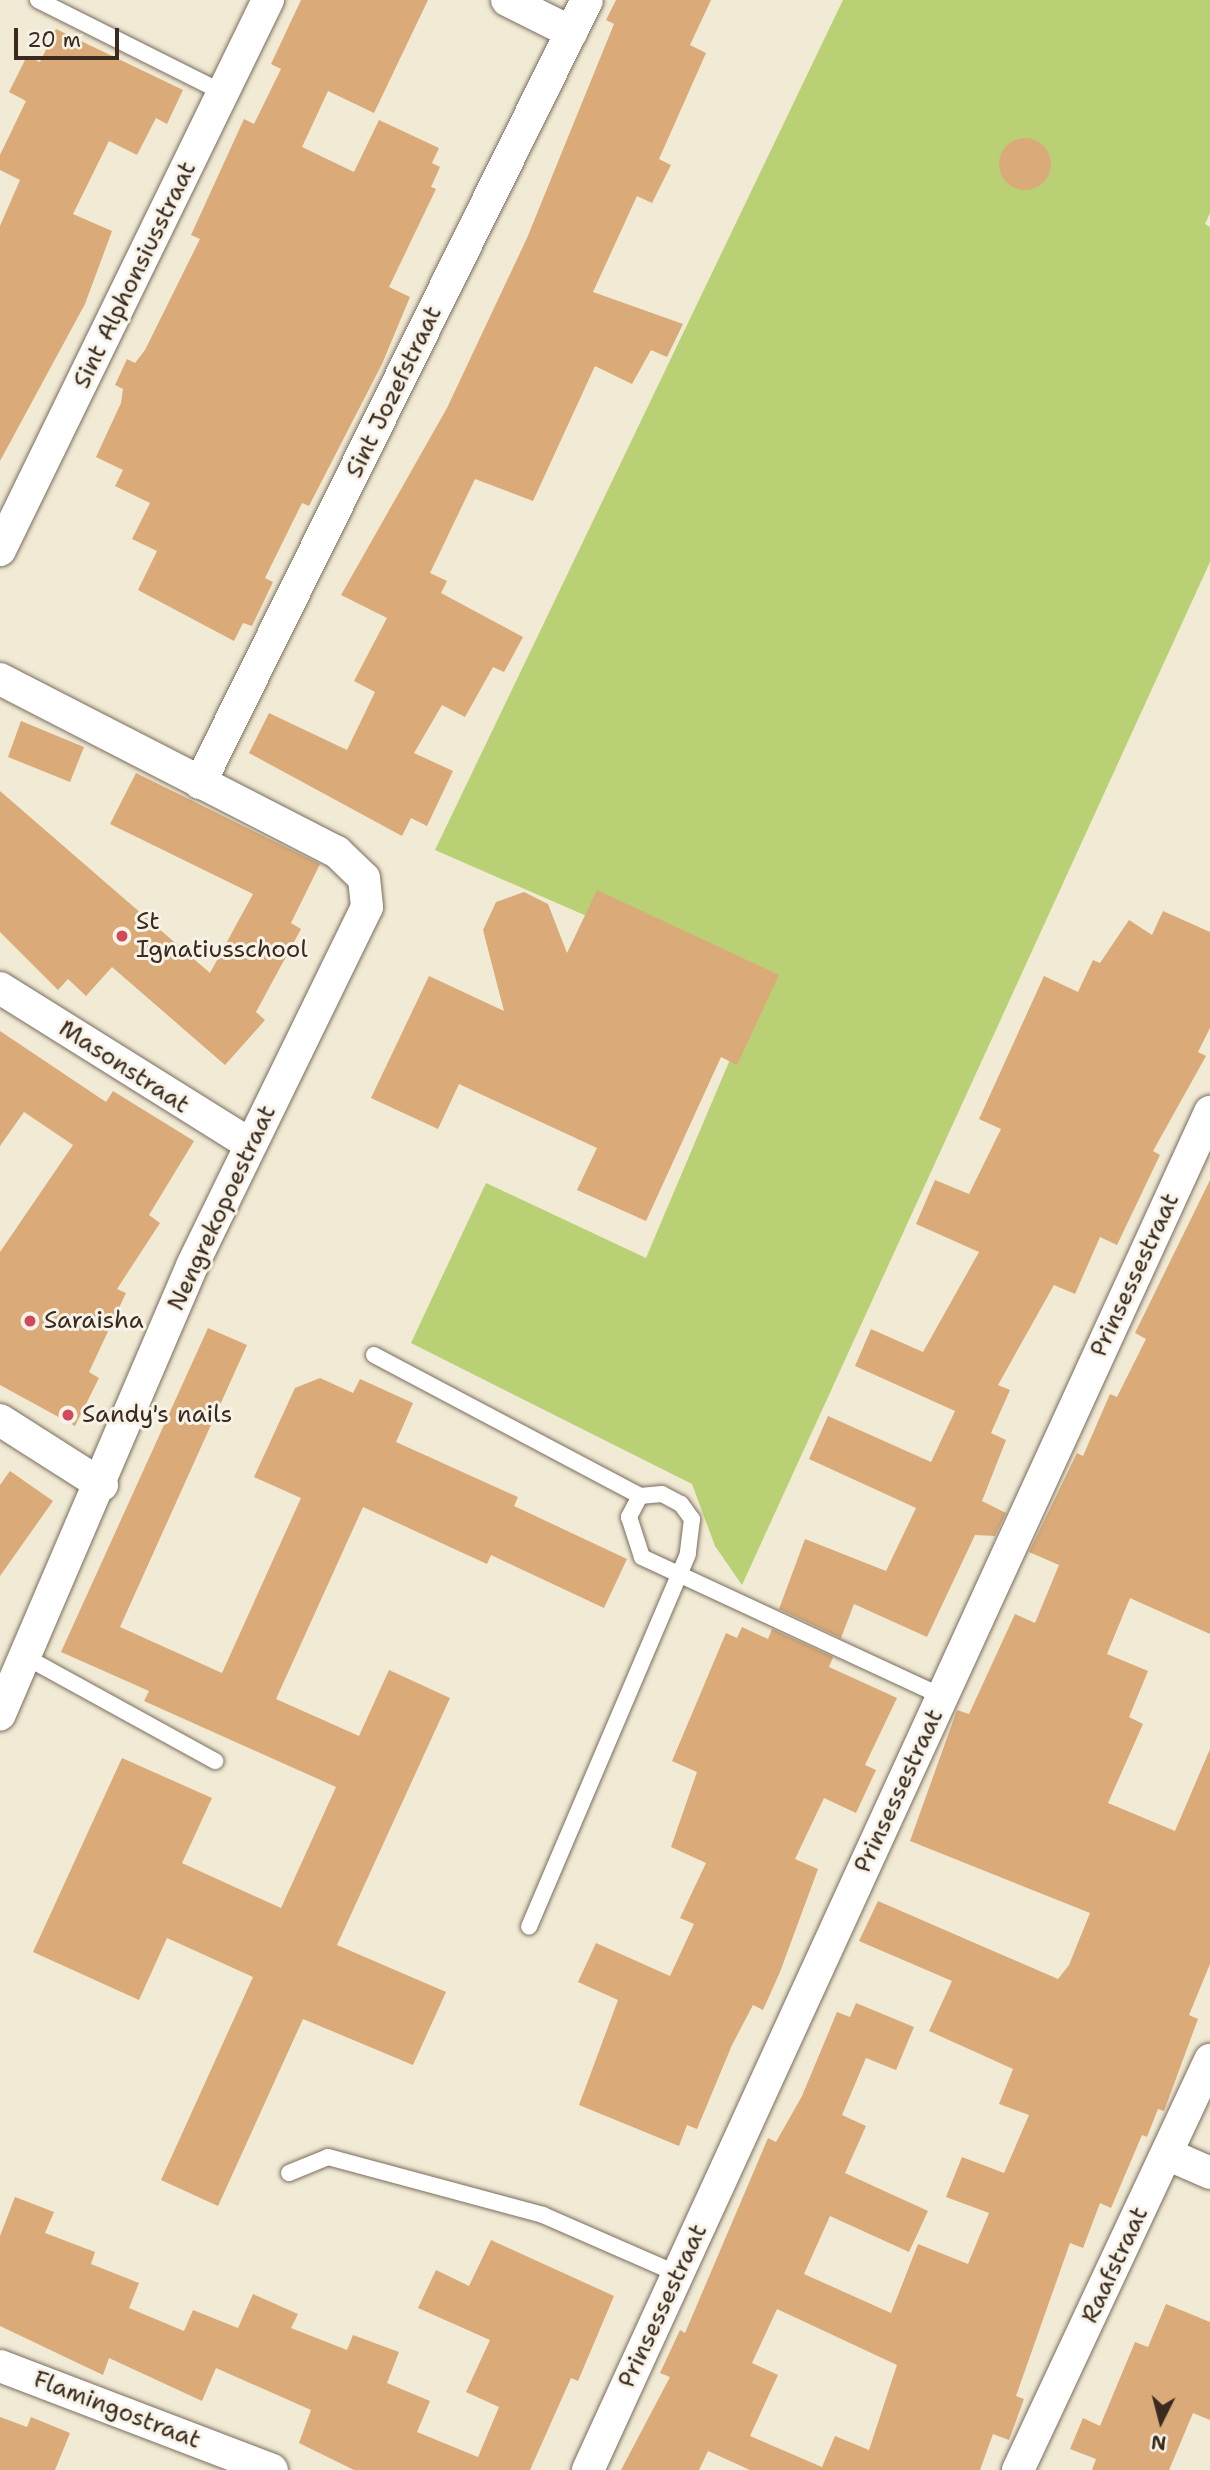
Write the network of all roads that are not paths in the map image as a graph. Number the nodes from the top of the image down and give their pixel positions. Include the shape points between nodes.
1 (38, 0) edge
2 (268, 0) edge
3 (507, 0) edge
4 (587, 0) edge
5 (571, 32) junction
6 (224, 93) junction
7 (0, 550) edge
8 (0, 679) edge
9 (200, 783) junction
10 (0, 988) edge
11 (1210, 1112) edge
12 (250, 1144) junction
13 (374, 1355) dead end
14 (0, 1420) edge
15 (102, 1485) junction
16 (640, 1496) junction
17 (676, 1571) junction
18 (26, 1657) junction
19 (943, 1697) junction
20 (0, 1715) edge
21 (215, 1761) dead end
22 (529, 1927) dead end
23 (1210, 2060) edge
24 (1167, 2154) junction
25 (289, 2173) dead end
26 (1210, 2173) edge
27 (678, 2274) junction
28 (0, 2366) edge
29 (212, 2459) edge
30 (272, 2470) edge
31 (588, 2470) edge
32 (1018, 2470) edge

1 - 6 lane
2 - 6 street, Sint Alphonsiusstraat
3 - 5 street
4 - 5 street, Sint Jozefstraat
5 - 9 street, Sint Jozefstraat
6 - 7 street, Sint Alphonsiusstraat
8 - 9 street
9 - 12 street, Nengrekopoestraat via 337,852 364,878 367,907
10 - 12 street, Masonstraat
11 - 19 street, Prinsessestraat
12 - 15 street, Nengrekopoestraat
13 - 16 lane
14 - 15 street
15 - 18 street, Nengrekopoestraat
16 - 17 lane via 629,1517 642,1557
16 - 17 lane via 662,1494 692,1518 688,1555
17 - 19 lane
17 - 22 lane
18 - 20 street, Nengrekopoestraat
18 - 21 lane
19 - 27 street, Prinsessestraat
23 - 24 street, Raafstraat
24 - 26 street
24 - 32 street, Raafstraat
25 - 27 lane via 328,2157 543,2215
27 - 31 street, Prinsessestraat
28 - 29 street, Flamingostraat
29 - 30 street, Flamingostraat

